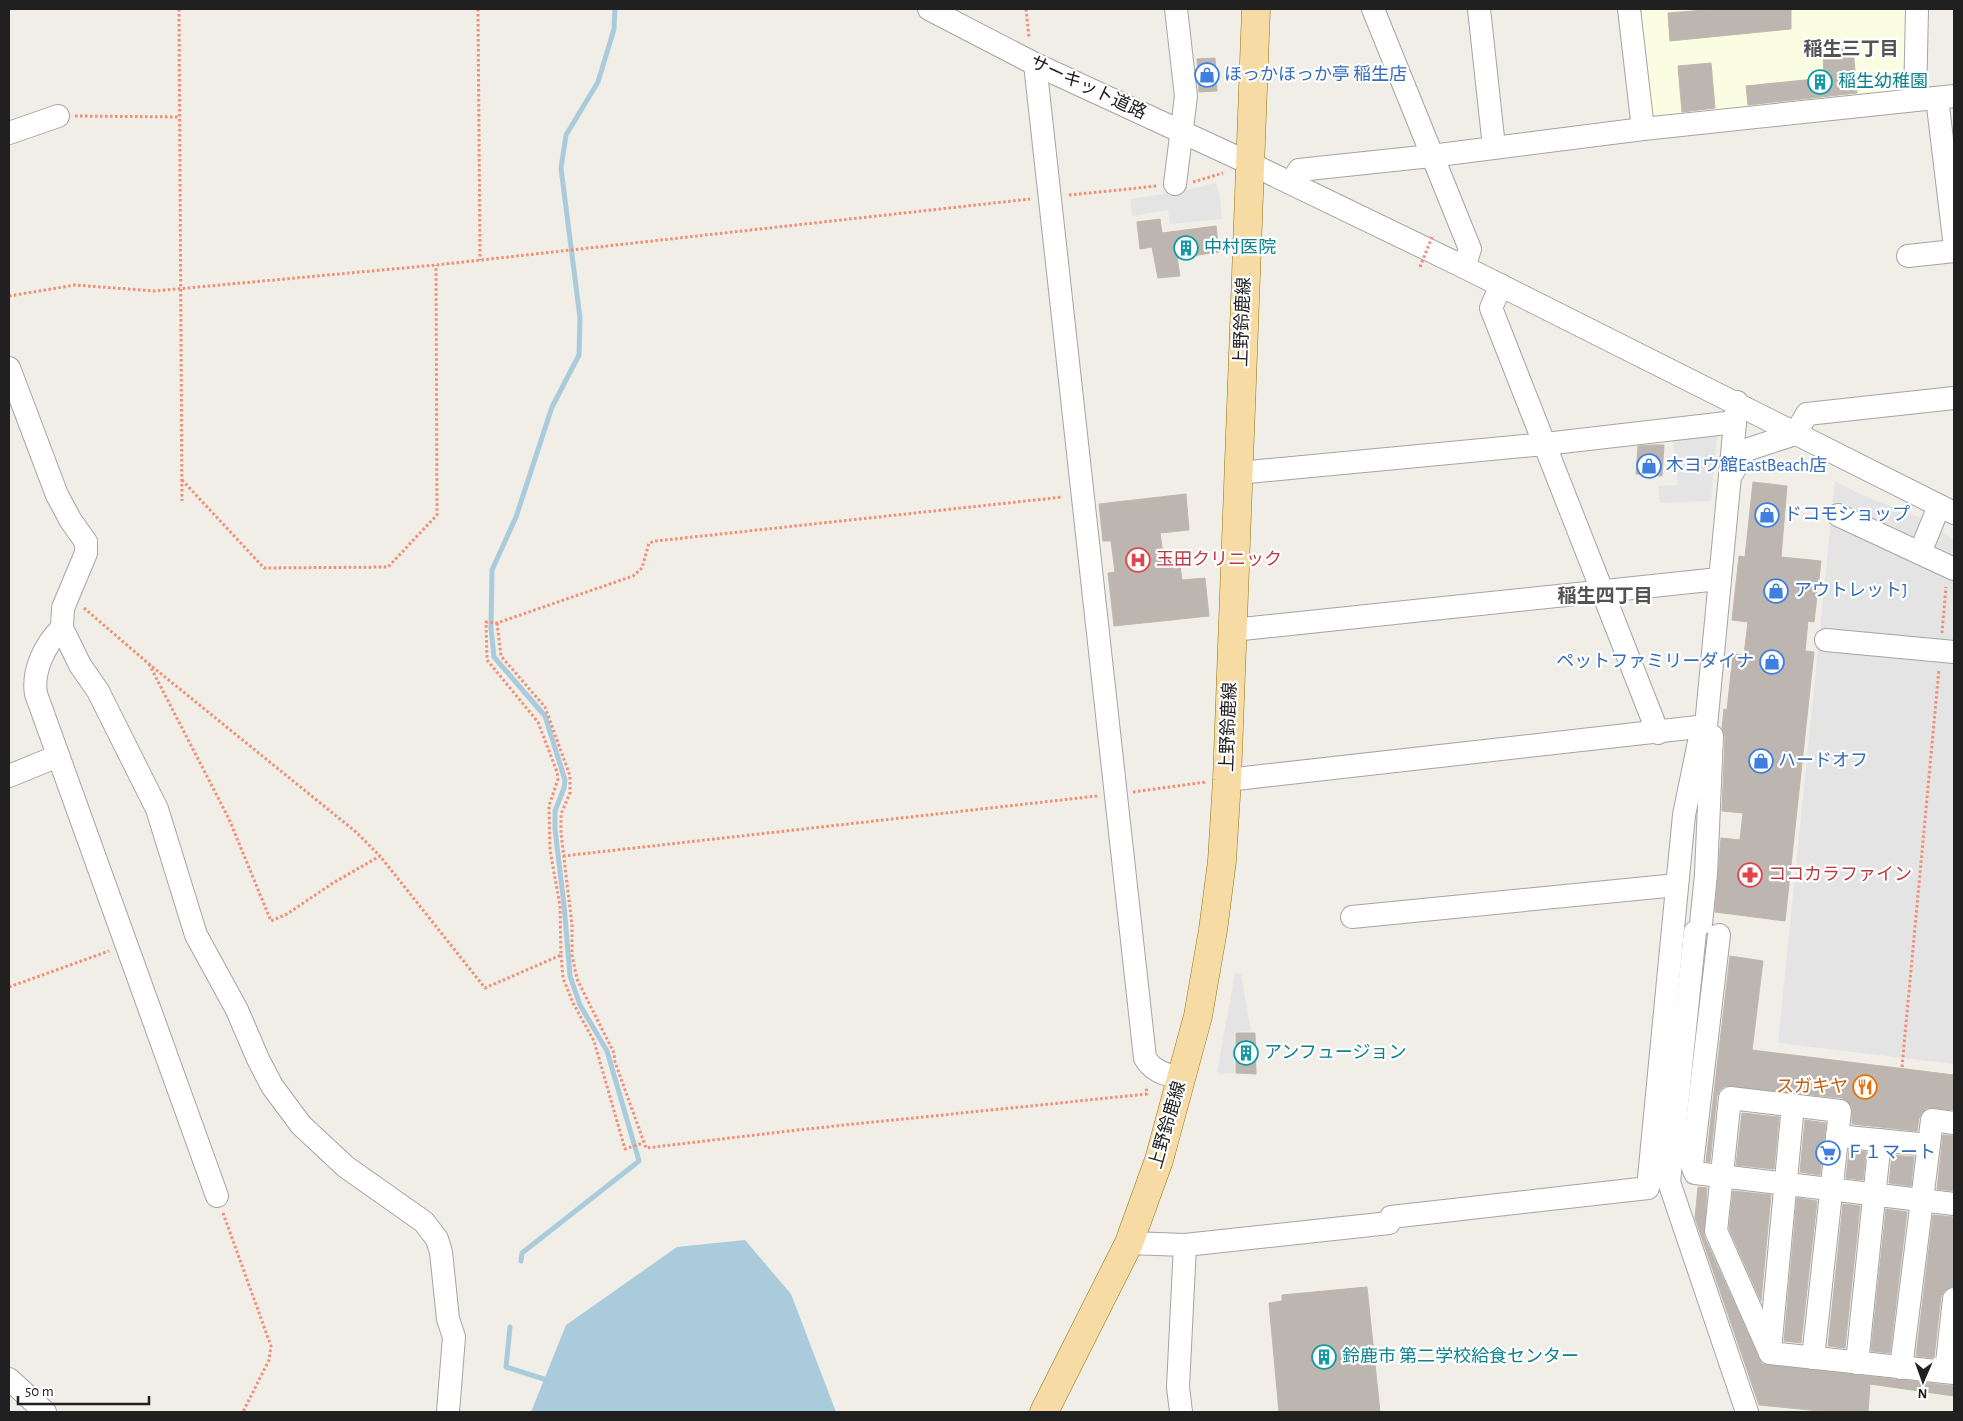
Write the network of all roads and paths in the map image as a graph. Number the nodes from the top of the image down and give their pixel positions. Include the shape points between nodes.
1 (179, 9) edge
2 (478, 9) edge
3 (929, 9) edge
4 (1026, 9) edge
5 (1176, 9) edge
6 (1256, 9) edge
7 (1373, 9) edge
8 (1479, 9) edge
9 (1629, 9) edge
10 (1917, 9) edge
11 (1030, 37) dead end
12 (1035, 64) junction
13 (1935, 98) edge
14 (58, 116) joint
15 (180, 117) junction
16 (1642, 129) junction
17 (1182, 131) junction
18 (9, 133) edge
19 (1494, 147) junction
20 (1431, 156) junction
21 (1249, 163) junction
22 (1291, 183) junction
23 (1174, 184) junction
24 (1049, 197) junction
25 (1432, 237) dead end
26 (1954, 240) edge
27 (1954, 251) edge
28 (1908, 256) dead end
29 (480, 260) junction
30 (436, 265) junction
31 (1420, 267) dead end
32 (1464, 267) junction
33 (1501, 285) junction
34 (182, 288) junction
35 (9, 296) edge
36 (9, 368) edge
37 (1954, 398) edge
38 (15, 400) edge
39 (1736, 412) junction
40 (1795, 434) junction
41 (1545, 444) junction
42 (1238, 473) junction
43 (182, 480) junction
44 (1729, 481) junction
45 (1081, 495) junction
46 (182, 501) dead end
47 (1947, 509) edge
48 (1838, 515) dead end
49 (1920, 553) junction
50 (1950, 576) edge
51 (1719, 579) junction
52 (1603, 591) junction
53 (70, 592) junction
54 (496, 623) junction
55 (62, 628) junction
56 (1233, 630) junction
57 (1826, 640) dead end
58 (1947, 652) edge
59 (149, 664) junction
60 (1706, 726) junction
61 (1658, 733) junction
62 (58, 756) junction
63 (9, 776) edge
64 (1227, 780) junction
65 (1116, 794) junction
66 (380, 856) junction
67 (563, 856) junction
68 (1680, 857) junction
69 (1677, 885) junction
70 (1352, 917) dead end
71 (1702, 931) junction
72 (127, 945) junction
73 (561, 955) junction
74 (9, 987) edge
75 (1902, 1067) dead end
76 (1152, 1068) junction
77 (1182, 1077) junction
78 (1793, 1105) junction
79 (1954, 1123) edge
80 (1837, 1136) junction
81 (1880, 1140) junction
82 (643, 1143) junction
83 (1928, 1145) junction
84 (1723, 1178) junction
85 (1785, 1185) junction
86 (1832, 1190) junction
87 (1876, 1195) junction
88 (217, 1196) joint
89 (1922, 1200) junction
90 (1954, 1204) edge
91 (1129, 1242) junction
92 (1185, 1245) junction
93 (1954, 1299) edge
94 (1770, 1353) junction
95 (1813, 1358) junction
96 (1857, 1363) junction
97 (1901, 1368) junction
98 (1950, 1373) edge
99 (9, 1379) edge
100 (45, 1412) edge
101 (244, 1412) edge
102 (448, 1412) edge
103 (1044, 1412) edge
104 (1181, 1412) edge
105 (1747, 1412) edge

1 - 15 path
2 - 29 path
3 - 12 street, サーキット道路
4 - 11 path
5 - 17 street via 1186,96
6 - 21 main road, 上野鈴鹿線
7 - 20 street
8 - 19 street
9 - 16 street
10 - 13 street
12 - 17 street, サーキット道路
12 - 24 street
13 - 16 street
13 - 26 street
14 - 15 path
14 - 18 street
15 - 34 path
16 - 19 street
17 - 21 street, サーキット道路
17 - 23 street
19 - 20 street
20 - 22 street via 1299,170
20 - 32 street via 1470,249
21 - 22 street, サーキット道路
21 - 23 path via 1202,181
21 - 42 main road, 上野鈴鹿線
22 - 32 street, サーキット道路
23 - 24 path
24 - 29 path
24 - 45 street
25 - 31 path, bridge
27 - 28 street
29 - 30 path
30 - 34 path
30 - 43 path via 437,514 388,567 264,568
32 - 33 street, サーキット道路
33 - 39 street, サーキット道路
33 - 41 street via 1491,308
34 - 35 path via 155,291 75,285
34 - 43 path
36 - 38 street
37 - 40 street via 1807,414
38 - 53 street via 71,521 86,542 86,554
39 - 40 street, サーキット道路
39 - 41 street
39 - 44 street
40 - 44 street via 1746,450
40 - 47 street, サーキット道路
41 - 42 street
41 - 52 street
42 - 56 main road, 上野鈴鹿線
43 - 46 path
44 - 51 street
45 - 54 path via 656,541 649,544 642,568 633,576
45 - 65 street
47 - 49 street
48 - 49 street
49 - 50 street
50 - 58 path
51 - 52 street
51 - 60 street
52 - 56 street
52 - 61 street
53 - 55 street via 63,608
53 - 59 path via 92,617
54 - 67 path via 501,656 546,707 570,776 570,793 561,814
54 - 73 path via 486,622 487,660 538,722 557,772 550,806 550,850 560,906
55 - 62 street via 53,637 34,682
55 - 102 street via 80,665 98,691 157,809 196,935 237,1010 272,1086 320,1146 424,1222 437,1239 448,1319 454,1336
56 - 64 main road, 上野鈴鹿線
57 - 58 street
58 - 75 path
59 - 66 path via 356,832
59 - 66 path via 228,819 270,921 287,914
60 - 61 street
60 - 68 street via 1699,742 1684,815
60 - 71 street via 1712,736
61 - 64 street
62 - 63 street
62 - 72 street
64 - 65 path
64 - 77 main road, 上野鈴鹿線 via 1222,861 1213,930 1198,1016
65 - 67 path
65 - 76 street via 1145,1058
66 - 73 path via 485,988
67 - 82 path via 577,978 614,1053
68 - 69 street
68 - 71 street via 1687,861 1696,883
69 - 70 street
69 - 92 street via 1648,1188 1391,1217 1389,1223
71 - 84 street via 1692,1165 1695,1173
71 - 105 street via 1669,1182
72 - 74 path
72 - 88 street
73 - 82 path via 563,978 572,1003 594,1041 625,1149
76 - 77 street via 1168,1076
76 - 82 path via 1146,1078 1146,1094 646,1148
77 - 91 main road, 上野鈴鹿線 via 1159,1160
78 - 80 street via 1840,1111
78 - 84 street via 1730,1098
78 - 85 street
79 - 83 street via 1932,1120
80 - 81 street
80 - 86 street
81 - 83 street
81 - 87 street
83 - 89 street
84 - 85 street
84 - 94 street via 1716,1231
85 - 86 street
85 - 94 street
86 - 87 street
86 - 95 street
87 - 89 street
87 - 96 street
88 - 101 path via 271,1346 269,1360
89 - 90 street
89 - 97 street
91 - 92 street
91 - 103 main road, 上野鈴鹿線
92 - 104 street via 1178,1387
93 - 98 street
94 - 95 street
95 - 96 street
96 - 97 street
97 - 98 street
99 - 100 street

